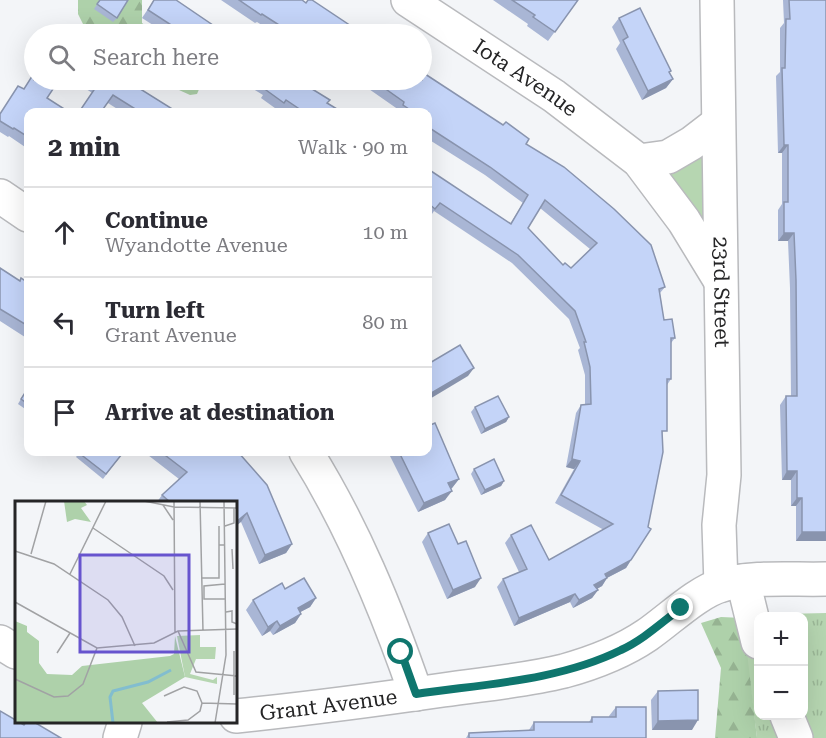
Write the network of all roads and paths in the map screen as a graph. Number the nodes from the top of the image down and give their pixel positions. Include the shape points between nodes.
1 (408, 0) edge
2 (717, 0) edge
3 (718, 123) junction
4 (639, 161) junction
5 (0, 196) edge
6 (24, 212) edge
7 (721, 282) junction
8 (308, 456) edge
9 (826, 579) edge
10 (732, 583) junction
11 (754, 631) edge
12 (0, 642) edge
13 (15, 651) edge
14 (416, 694) junction
15 (237, 716) edge
16 (789, 720) edge
17 (126, 723) edge
18 (120, 738) edge
19 (796, 738) edge

1 - 4 street, Iota Avenue via 554,96
2 - 3 street, 23rd Street
3 - 4 street via 668,157
3 - 7 street, 23rd Street
4 - 7 street, Iota Avenue via 684,221
5 - 6 street
7 - 10 street, 23rd Street via 724,481 719,525
8 - 14 street via 349,529 389,617
9 - 10 street, Grant Avenue
10 - 11 street, 23rd Street
10 - 14 street, Grant Avenue via 681,608 648,634 598,660 528,678
12 - 13 street
14 - 15 street, Grant Avenue
16 - 19 street
17 - 18 street

